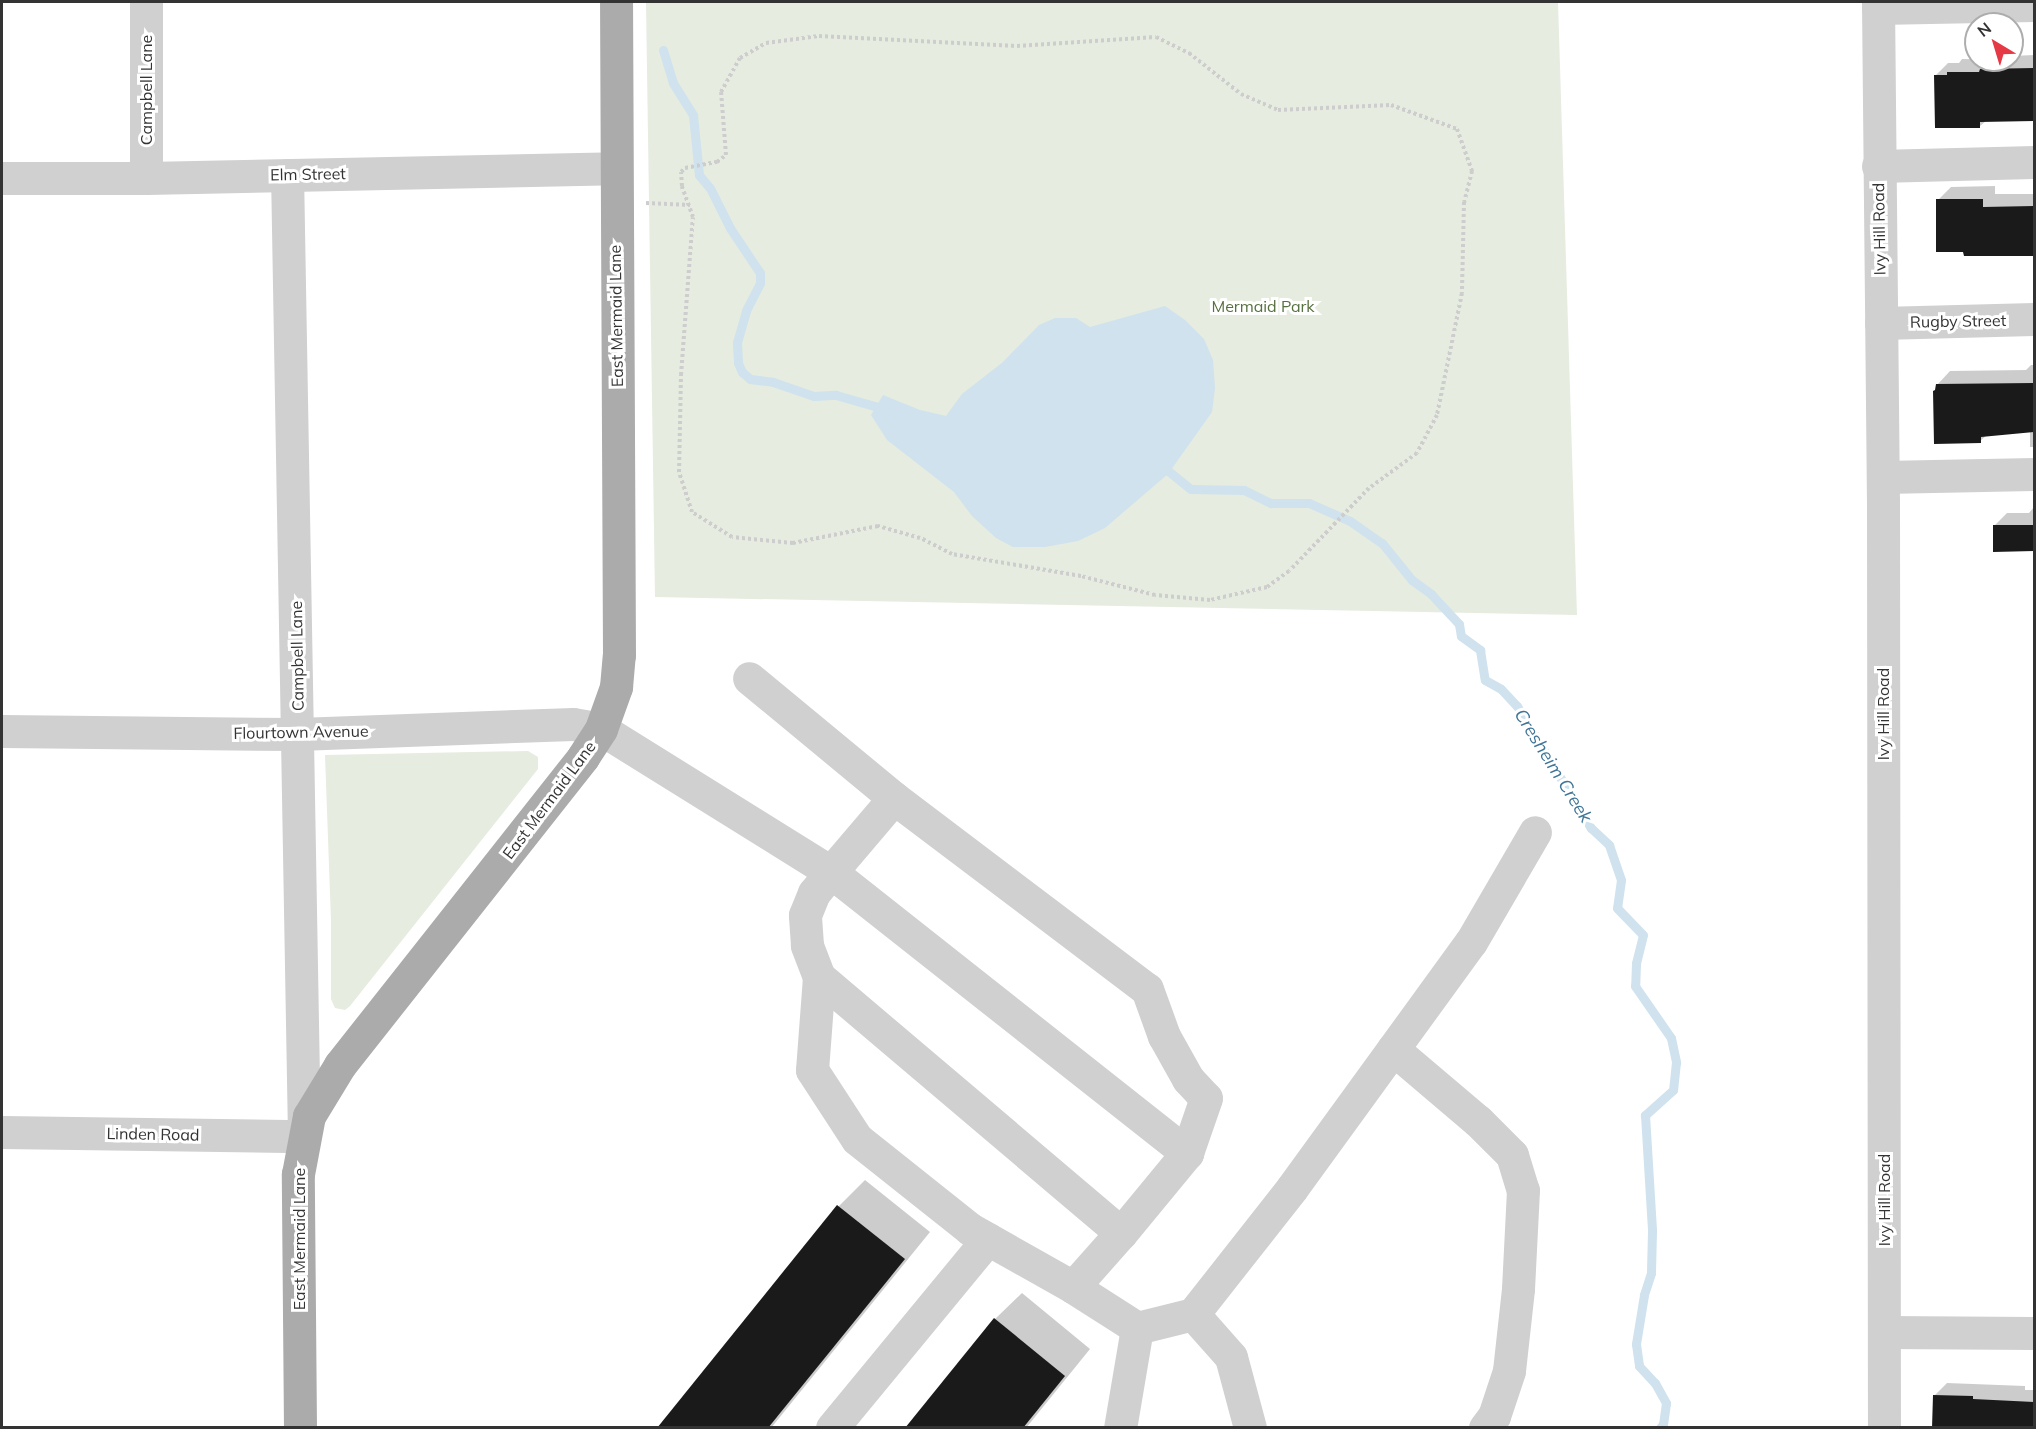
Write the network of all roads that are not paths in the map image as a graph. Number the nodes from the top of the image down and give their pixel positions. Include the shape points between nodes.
1 (146, 2) edge
2 (616, 2) edge
3 (1878, 5) edge
4 (2034, 5) edge
5 (2034, 162) edge
6 (1878, 166) junction
7 (615, 168) junction
8 (287, 175) junction
9 (2, 178) edge
10 (146, 178) junction
11 (2034, 319) edge
12 (1881, 323) junction
13 (2034, 474) edge
14 (1882, 477) junction
15 (749, 678) dead end
16 (601, 729) junction
17 (2, 731) edge
18 (298, 734) junction
19 (894, 798) junction
20 (1535, 832) dead end
21 (831, 872) junction
22 (819, 977) junction
23 (1393, 1049) junction
24 (2, 1132) edge
25 (303, 1136) junction
26 (1187, 1153) junction
27 (1121, 1233) junction
28 (988, 1239) junction
29 (1073, 1287) junction
30 (1193, 1314) junction
31 (1137, 1328) junction
32 (1884, 1332) junction
33 (2034, 1333) edge
34 (300, 1428) edge
35 (832, 1428) edge
36 (1120, 1428) edge
37 (1250, 1428) edge
38 (1485, 1428) edge
39 (1884, 1428) edge

1 - 10 street, Campbell Lane
2 - 7 main road, East Mermaid Lane
3 - 4 street
3 - 6 street, Ivy Hill Road
5 - 6 street
6 - 12 street, Ivy Hill Road
7 - 8 street, Elm Street
7 - 16 main road, East Mermaid Lane via 619,656 615,687
8 - 10 street, Elm Street
8 - 18 street, Campbell Lane
9 - 10 street, Elm Street
11 - 12 street, Rugby Street
12 - 14 street, Ivy Hill Road
13 - 14 street
14 - 32 street, Ivy Hill Road
15 - 19 street
16 - 18 street, Flourtown Avenue via 573,724
16 - 21 street
16 - 25 main road, East Mermaid Lane via 554,797 340,1065 315,1104
17 - 18 street, Flourtown Avenue
18 - 25 street, Campbell Lane
19 - 21 street
19 - 26 street via 1147,989 1164,1036 1188,1078 1206,1098
20 - 23 street via 1472,942
21 - 22 street via 814,893 805,915 807,945
21 - 26 street
22 - 27 street
22 - 28 street via 812,1070 857,1139
23 - 30 street via 1292,1188
23 - 38 street via 1512,1155 1523,1190 1509,1371 1494,1416
24 - 25 street, Linden Road
25 - 34 main road, East Mermaid Lane via 298,1174
26 - 27 street
27 - 29 street
28 - 29 street
28 - 35 street
29 - 31 street
30 - 31 street
30 - 37 street via 1231,1357
31 - 36 street
32 - 33 street
32 - 39 street, Ivy Hill Road

